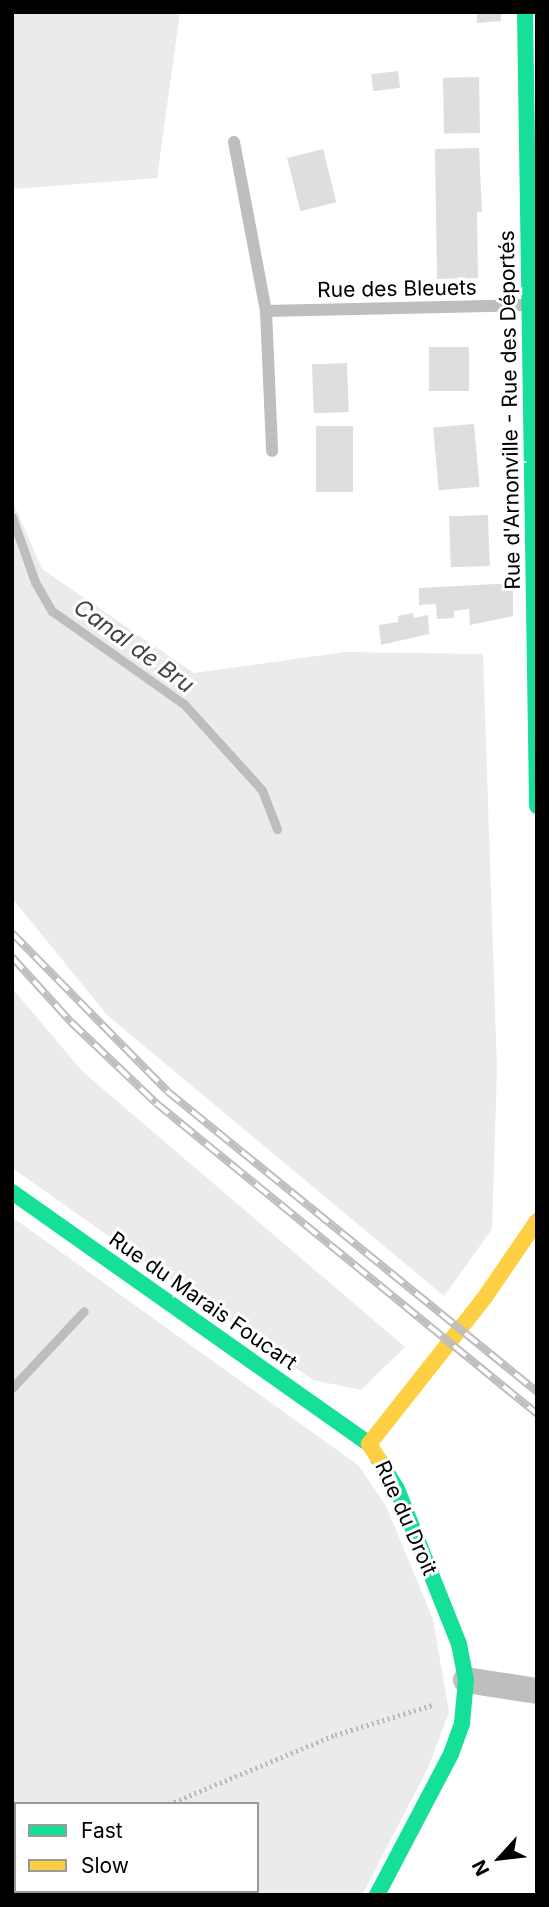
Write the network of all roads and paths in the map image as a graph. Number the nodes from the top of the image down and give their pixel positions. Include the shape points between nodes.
1 (525, 12) edge
2 (234, 142) dead end
3 (529, 305) junction
4 (265, 311) junction
5 (272, 451) dead end
6 (537, 807) edge
7 (12, 1192) edge
8 (537, 1199) edge
9 (533, 1236) edge
10 (369, 1444) junction
11 (467, 1688) junction
12 (537, 1691) edge
13 (174, 1802) edge
14 (377, 1895) edge

1 - 3 street, Rue d'Arnonville - Rue des Déportés
2 - 4 lane
3 - 4 lane, Rue des Bleuets
3 - 6 street, Rue d'Arnonville - Rue des Déportés
4 - 5 lane
7 - 10 street, Rue du Marais Foucart
8 - 9 street, Rue du Droit
9 - 10 street, Rue du Droit
10 - 11 street, Rue du Droit via 397,1489 459,1644
11 - 12 street
11 - 13 path via 353,1728
11 - 14 street, Rue du Droit via 451,1754

